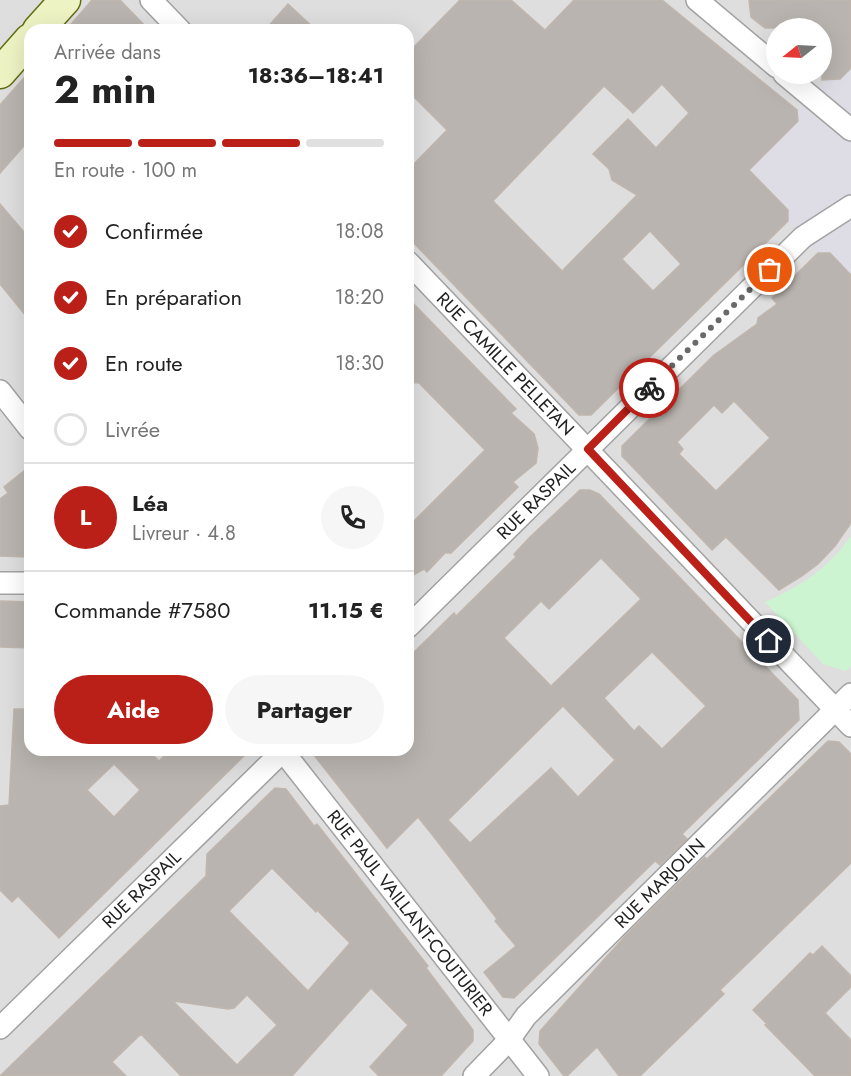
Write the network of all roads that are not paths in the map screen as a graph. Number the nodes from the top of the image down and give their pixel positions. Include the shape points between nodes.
1 (65, 0) edge
2 (151, 0) edge
3 (708, 3) edge
4 (43, 24) edge
5 (174, 24) edge
6 (24, 46) edge
7 (766, 57) edge
8 (0, 73) edge
9 (797, 84) edge
10 (846, 121) edge
11 (851, 206) edge
12 (414, 268) edge
13 (0, 391) edge
14 (24, 421) edge
15 (588, 449) junction
16 (0, 583) edge
17 (24, 583) edge
18 (414, 621) edge
19 (851, 694) edge
20 (835, 710) junction
21 (851, 726) edge
22 (277, 756) edge
23 (288, 756) edge
24 (0, 1028) edge
25 (509, 1040) junction
26 (474, 1076) edge
27 (538, 1076) edge

1 - 4 main road
2 - 5 street
3 - 7 street
6 - 8 main road
9 - 10 street
11 - 15 street, RUE RASPAIL via 803,237
12 - 15 street, RUE CAMILLE PELLETAN
13 - 14 street
15 - 18 street, RUE RASPAIL
15 - 20 street, RUE CAMILLE PELLETAN
16 - 17 street
19 - 20 street, RUE MARJOLIN
20 - 21 street, RUE CAMILLE PELLETAN
20 - 25 street, RUE MARJOLIN via 526,1016
22 - 24 street, RUE RASPAIL
23 - 25 street, RUE PAUL VAILLANT-COUTURIER
25 - 26 street, RUE MARJOLIN
25 - 27 street, RUE PAUL VAILLANT-COUTURIER

